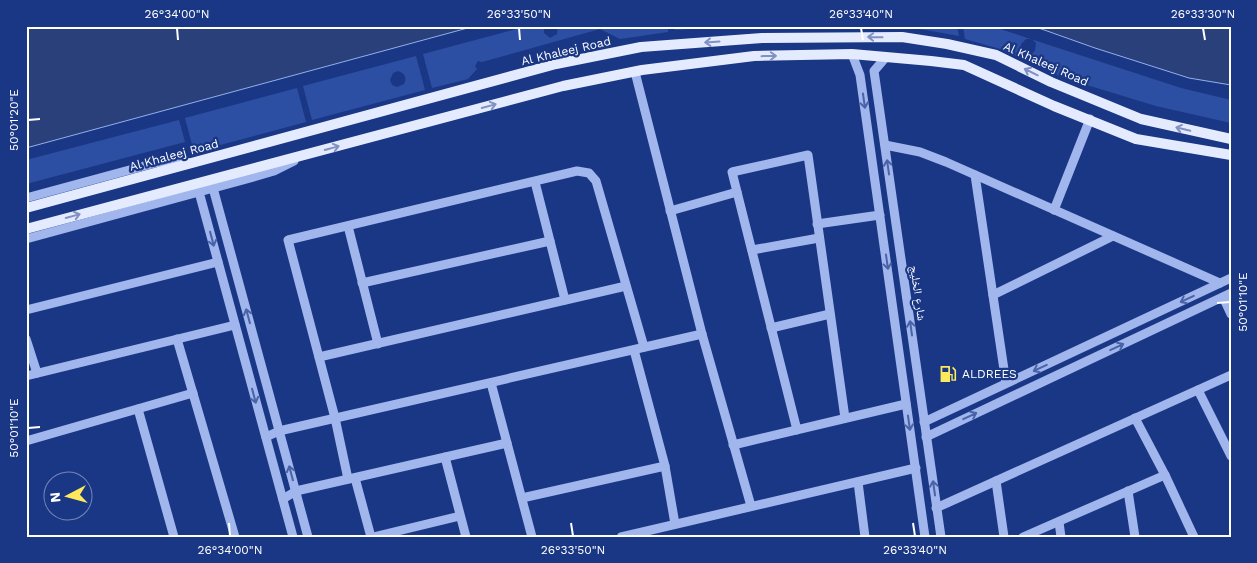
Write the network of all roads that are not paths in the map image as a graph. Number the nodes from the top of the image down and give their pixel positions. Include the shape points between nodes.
1 (852, 54) junction
2 (886, 56) junction
3 (635, 72) junction
4 (1090, 119) junction
5 (1231, 139) edge
6 (885, 145) junction
7 (306, 155) junction
8 (1231, 155) edge
9 (191, 163) junction
10 (975, 175) junction
11 (535, 182) junction
12 (213, 188) junction
13 (199, 192) junction
14 (737, 192) junction
15 (26, 198) edge
16 (26, 208) edge
17 (1054, 210) junction
18 (670, 211) junction
19 (880, 215) junction
20 (818, 224) junction
21 (348, 226) junction
22 (26, 229) edge
23 (1113, 236) junction
24 (819, 238) junction
25 (26, 239) edge
26 (550, 241) junction
27 (752, 250) junction
28 (218, 262) junction
29 (1231, 278) edge
30 (362, 283) junction
31 (1220, 283) junction
32 (626, 286) junction
33 (993, 295) junction
34 (1227, 295) edge
35 (565, 300) junction
36 (26, 310) edge
37 (830, 314) junction
38 (1231, 314) edge
39 (235, 325) junction
40 (771, 328) junction
41 (702, 334) junction
42 (26, 339) edge
43 (177, 339) junction
44 (378, 344) junction
45 (639, 348) junction
46 (319, 357) junction
47 (37, 373) junction
48 (1231, 375) edge
49 (26, 376) edge
50 (491, 383) junction
51 (1006, 384) junction
52 (1198, 390) junction
53 (193, 393) junction
54 (906, 404) junction
55 (138, 409) junction
56 (335, 418) junction
57 (845, 418) junction
58 (1136, 418) junction
59 (924, 422) junction
60 (797, 430) junction
61 (279, 431) junction
62 (266, 437) junction
63 (926, 437) junction
64 (26, 441) edge
65 (507, 443) junction
66 (733, 445) junction
67 (1231, 456) edge
68 (445, 457) junction
69 (665, 466) junction
70 (916, 468) junction
71 (1165, 475) junction
72 (351, 478) junction
73 (996, 481) junction
74 (858, 482) junction
75 (296, 491) junction
76 (1128, 492) junction
77 (522, 498) junction
78 (283, 499) junction
79 (751, 506) junction
80 (936, 508) junction
81 (460, 516) junction
82 (1059, 522) junction
83 (674, 524) junction
84 (174, 537) edge
85 (235, 537) edge
86 (293, 537) edge
87 (308, 537) edge
88 (372, 537) edge
89 (466, 537) edge
90 (532, 537) edge
91 (621, 537) edge
92 (865, 537) edge
93 (925, 537) edge
94 (941, 537) edge
95 (1004, 537) edge
96 (1023, 537) edge
97 (1061, 537) edge
98 (1135, 537) edge
99 (1194, 537) edge

1 - 2 main road
3 -> 1 main road via 754,56
1 -> 19 street via 860,75
2 - 4 main road via 964,65
2 - 6 street, شارع الخليج via 874,71
7 -> 3 main road via 563,86
3 - 18 street
4 - 8 main road via 1136,139
4 - 17 street
5 -> 9 main road, Al Khaleej Road via 1141,119 996,55 947,44 902,37 762,38 641,47 556,64
6 - 10 street via 920,152
59 -> 6 street, شارع الخليج
7 - 12 street via 274,171
22 -> 7 main road
9 - 15 street via 172,160 155,163
9 - 16 main road, Al Khaleej Road
10 - 17 street
10 - 33 street
11 - 21 street
11 - 26 street
11 - 32 street via 577,171 589,173 596,181
12 - 13 street
61 -> 12 street
13 - 25 street
13 -> 28 street
14 - 18 street
14 - 20 street via 732,172 808,155
14 - 27 street
17 - 23 street
18 - 41 street
19 - 20 street
19 -> 54 street
20 - 24 street
21 - 30 street
21 - 46 street via 288,240
23 - 31 street
23 - 33 street
24 - 27 street
24 - 37 street
26 - 30 street
26 - 35 street
27 - 40 street
28 - 36 street
28 - 39 street
29 - 31 street
30 - 44 street
31 -> 51 street
32 - 35 street
32 - 45 street
33 - 51 street
34 - 38 street
63 -> 34 street
35 - 44 street
37 - 40 street
37 - 57 street
39 - 43 street
39 -> 62 street
40 - 60 street
41 - 45 street
41 - 66 street
42 - 47 street
43 - 47 street
43 - 53 street
44 - 46 street
45 - 50 street
45 - 69 street
46 - 56 street
47 - 49 street
48 - 52 street
50 - 56 street
50 - 65 street
51 - 59 street
52 - 58 street
52 - 67 street
53 - 55 street
53 - 85 street
54 - 57 street
54 -> 70 street
55 - 64 street
55 - 84 street
56 - 61 street
56 - 72 street
57 - 60 street
58 - 71 street
58 - 73 street
59 - 63 street, شارع الخليج
60 - 66 street
61 - 62 street
75 -> 61 street
62 - 78 street
80 -> 63 street, شارع الخليج
65 - 68 street
65 - 77 street
66 - 79 street
68 - 72 street
68 - 81 street
69 - 77 street
69 - 83 street
70 - 74 street
70 - 93 street
71 - 76 street
71 - 99 street
72 - 75 street
72 - 88 street
73 - 80 street
73 - 95 street
74 - 79 street
74 - 92 street
75 - 78 street
75 - 87 street
76 - 82 street
76 - 98 street
77 - 90 street
78 - 86 street
79 - 83 street
80 - 94 street, شارع الخليج
81 - 88 street
81 - 89 street
82 - 96 street
82 - 97 street
83 - 91 street

